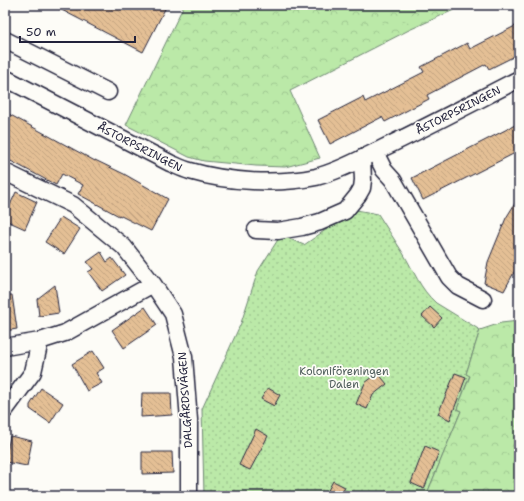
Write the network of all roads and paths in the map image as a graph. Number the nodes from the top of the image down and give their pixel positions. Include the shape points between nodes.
1 (5, 40) edge
2 (5, 78) edge
3 (519, 79) edge
4 (108, 92) dead end
5 (369, 155) junction
6 (5, 172) edge
7 (256, 230) dead end
8 (153, 284) junction
9 (483, 300) dead end
10 (40, 341) junction
11 (5, 347) edge
12 (5, 410) edge
13 (189, 496) edge

1 - 4 street
2 - 5 street, ÅSTORPSRINGEN via 170,163 196,173 249,180 298,180 336,170
3 - 5 street, ÅSTORPSRINGEN
5 - 7 street via 362,188 345,211 320,222 302,226 278,231
5 - 9 street via 393,180 448,277 458,286
6 - 8 street, DALGÅRDSVÄGEN via 73,205 124,247
8 - 10 street via 64,333
8 - 13 street, DALGÅRDSVÄGEN via 174,314 184,357 189,420
10 - 11 street
10 - 12 street via 33,372

